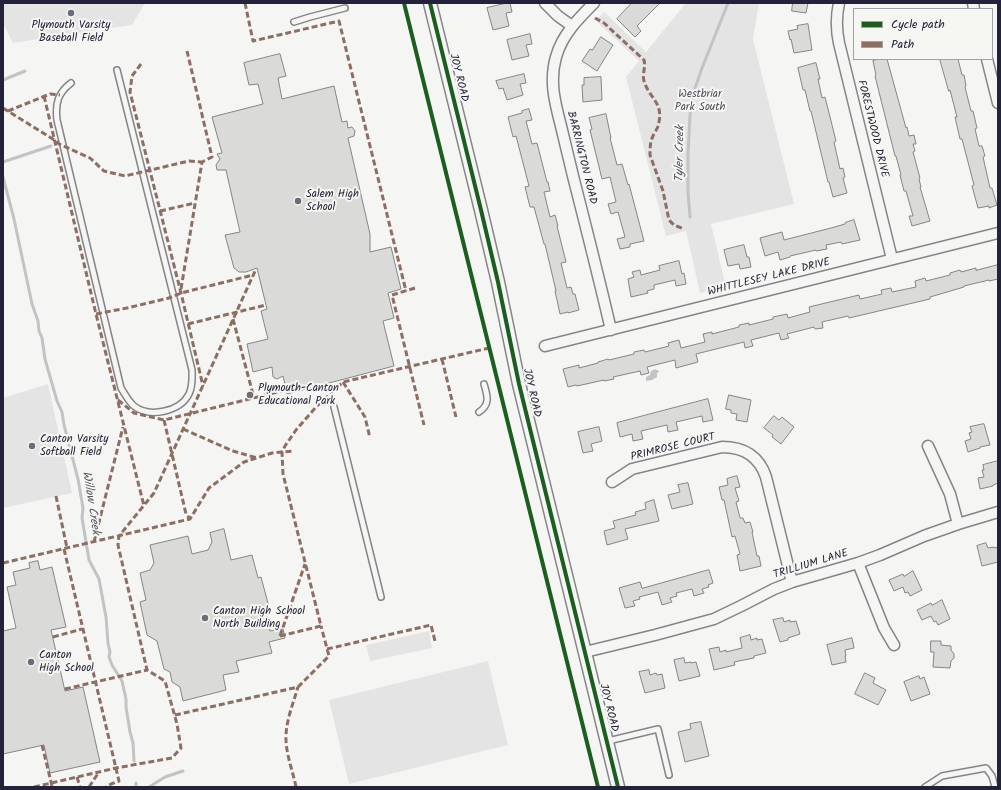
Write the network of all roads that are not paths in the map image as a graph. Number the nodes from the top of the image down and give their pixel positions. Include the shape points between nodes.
1 (430, 3) edge
2 (545, 3) edge
3 (594, 3) edge
4 (839, 3) edge
5 (345, 8) dead end
6 (294, 22) dead end
7 (572, 26) junction
8 (987, 60) edge
9 (117, 70) dead end
10 (71, 83) dead end
11 (998, 103) edge
12 (998, 233) edge
13 (892, 259) junction
14 (611, 330) junction
15 (545, 346) dead end
16 (484, 384) dead end
17 (334, 407) dead end
18 (479, 412) dead end
19 (928, 446) dead end
20 (612, 482) dead end
21 (998, 512) edge
22 (958, 524) junction
23 (858, 563) junction
24 (792, 582) junction
25 (381, 597) dead end
26 (894, 645) dead end
27 (585, 652) junction
28 (607, 741) junction
29 (669, 775) dead end
30 (618, 787) edge
31 (925, 787) edge
32 (994, 787) edge

1 - 27 street, JOY ROAD via 480,203 518,380
2 - 7 street
3 - 7 street, BARRINGTON ROAD
4 - 13 street, FORESTWOOD DRIVE via 836,28 838,43
5 - 6 lane
7 - 14 street, BARRINGTON ROAD via 555,58 552,85
8 - 11 street
9 - 10 lane via 192,370 189,394 170,410 146,411 137,408 121,388 57,120 56,108 60,95
12 - 13 street, WHITTLESEY LAKE DRIVE
13 - 14 street, WHITTLESEY LAKE DRIVE
14 - 15 street, WHITTLESEY LAKE DRIVE
16 - 18 lane via 487,403
17 - 25 lane
19 - 22 street via 950,494
20 - 24 street, PRIMROSE COURT via 632,469 722,447 740,449 748,453 753,456 766,476
21 - 22 street, TRILLIUM LANE
22 - 23 street, TRILLIUM LANE
23 - 24 street, TRILLIUM LANE
23 - 26 street via 884,628
24 - 27 street, TRILLIUM LANE via 714,619
27 - 28 street, JOY ROAD
28 - 29 lane via 658,729
28 - 30 street, JOY ROAD
31 - 32 lane via 942,776 986,768 992,776

